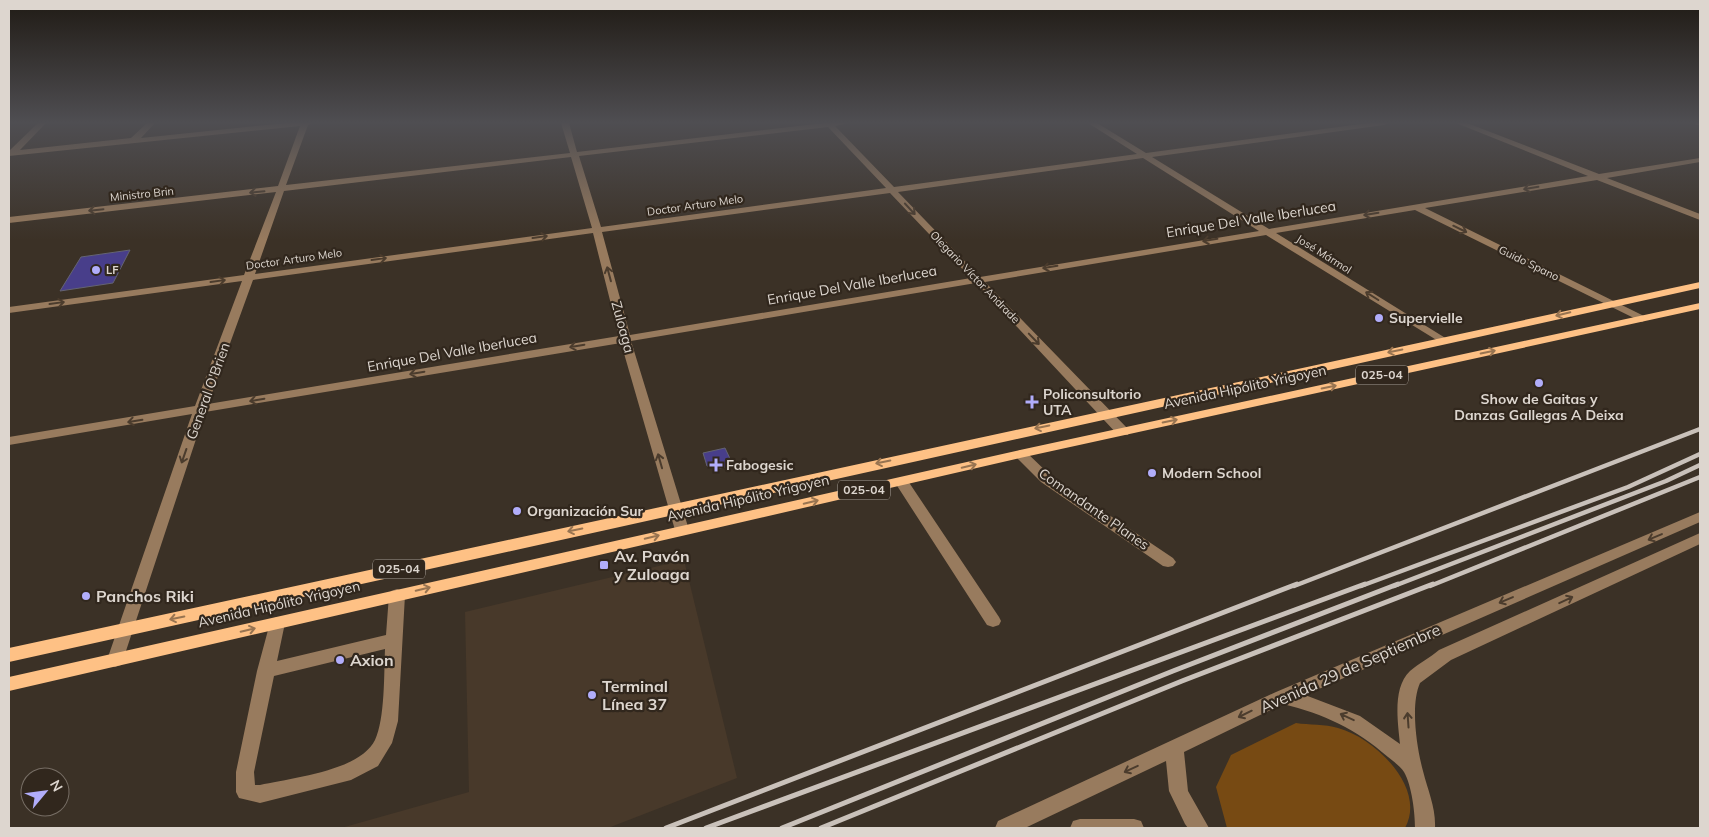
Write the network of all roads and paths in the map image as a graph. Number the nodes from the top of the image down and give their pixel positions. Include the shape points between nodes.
1 (292, 162) edge
2 (506, 162) edge
3 (576, 162) edge
4 (866, 162) edge
5 (1099, 162) edge
6 (1155, 162) edge
7 (1559, 162) edge
8 (1688, 162) edge
9 (1599, 178) junction
10 (282, 189) junction
11 (892, 189) junction
12 (1416, 207) junction
13 (1700, 217) edge
14 (9, 220) edge
15 (597, 230) junction
16 (1267, 231) junction
17 (250, 277) junction
18 (976, 279) junction
19 (1700, 285) edge
20 (1611, 303) junction
21 (1700, 306) edge
22 (9, 310) edge
23 (1642, 319) junction
24 (625, 338) junction
25 (1443, 341) junction
26 (200, 410) junction
27 (1106, 413) junction
28 (1123, 432) junction
29 (9, 441) edge
30 (1020, 454) junction
31 (901, 482) junction
32 (674, 508) junction
33 (1700, 517) edge
34 (682, 530) junction
35 (1700, 538) edge
36 (1168, 562) dead end
37 (397, 595) junction
38 (993, 621) dead end
39 (277, 623) junction
40 (125, 630) junction
41 (394, 640) junction
42 (9, 655) edge
43 (115, 660) junction
44 (266, 671) junction
45 (9, 684) edge
46 (1282, 696) junction
47 (1175, 749) junction
48 (1413, 768) junction
49 (1005, 828) edge
50 (1080, 828) edge
51 (1134, 828) edge
52 (1199, 828) edge
53 (1425, 828) edge

1 - 10 street, General O'Brien
2 - 10 street, Ministro Brin
3 - 15 street, Zuloaga
4 - 11 street, Olegario Víctor Andrade
5 - 11 street, Doctor Arturo Melo
6 - 16 street, José Mármol
7 - 9 street
8 - 9 street, Enrique Del Valle Iberlucea
9 -> 12 street, Enrique Del Valle Iberlucea
9 - 13 street
10 -> 14 street, Ministro Brin
10 - 17 street, General O'Brien
11 - 15 street, Doctor Arturo Melo
11 -> 18 street, Olegario Víctor Andrade
12 -> 16 street, Enrique Del Valle Iberlucea
12 -> 20 street, Guido Spano
17 -> 15 street, Doctor Arturo Melo
24 -> 15 street, Zuloaga
16 -> 18 street, Enrique Del Valle Iberlucea
25 -> 16 street, José Mármol
22 -> 17 street, Doctor Arturo Melo
17 - 26 street, General O'Brien
18 - 24 street, Enrique Del Valle Iberlucea
18 -> 27 street, Olegario Víctor Andrade
19 - 20 main road, Avenida Hipólito Yrigoyen / 025-04
20 - 23 street, Guido Spano
20 -> 25 main road, Avenida Hipólito Yrigoyen / 025-04
21 - 23 main road, Avenida Hipólito Yrigoyen / 025-04
28 -> 23 main road, Avenida Hipólito Yrigoyen / 025-04
24 -> 26 street, Enrique Del Valle Iberlucea
32 -> 24 street, Zuloaga
25 -> 27 main road, Avenida Hipólito Yrigoyen / 025-04
26 -> 29 street, Enrique Del Valle Iberlucea
26 -> 40 street, General O'Brien
27 - 28 street, Olegario Víctor Andrade
27 -> 32 main road, Avenida Hipólito Yrigoyen / 025-04
28 - 30 main road, Avenida Hipólito Yrigoyen / 025-04
31 -> 30 main road, Avenida Hipólito Yrigoyen / 025-04
30 - 36 street, Comandante Planes via 1046,478
34 -> 31 main road, Avenida Hipólito Yrigoyen / 025-04
31 - 38 street
32 - 34 street, Zuloaga
32 -> 40 main road, Avenida Hipólito Yrigoyen / 025-04
33 -> 46 street, Avenida 29 de Septiembre
37 -> 34 main road, Avenida Hipólito Yrigoyen / 025-04
48 -> 35 street, Avenida 29 de Septiembre via 1406,698 1413,678 1445,655
37 - 39 main road, Avenida Hipólito Yrigoyen / 025-04
37 - 41 street
43 -> 39 main road, Avenida Hipólito Yrigoyen / 025-04
39 - 44 street
40 - 42 main road, Avenida Hipólito Yrigoyen / 025-04
40 - 43 street, General O'Brien
41 - 44 street
41 - 44 street via 389,720 383,743 371,760 351,772 260,794 246,792 245,772
43 - 45 main road, Avenida Hipólito Yrigoyen / 025-04
46 -> 47 street, Avenida 29 de Septiembre
48 -> 46 street via 1385,740 1352,718 1316,704
47 -> 49 street, Avenida 29 de Septiembre
47 - 52 street via 1174,778 1186,811
48 - 53 street, Avenida 29 de Septiembre via 1422,796
50 - 51 street

